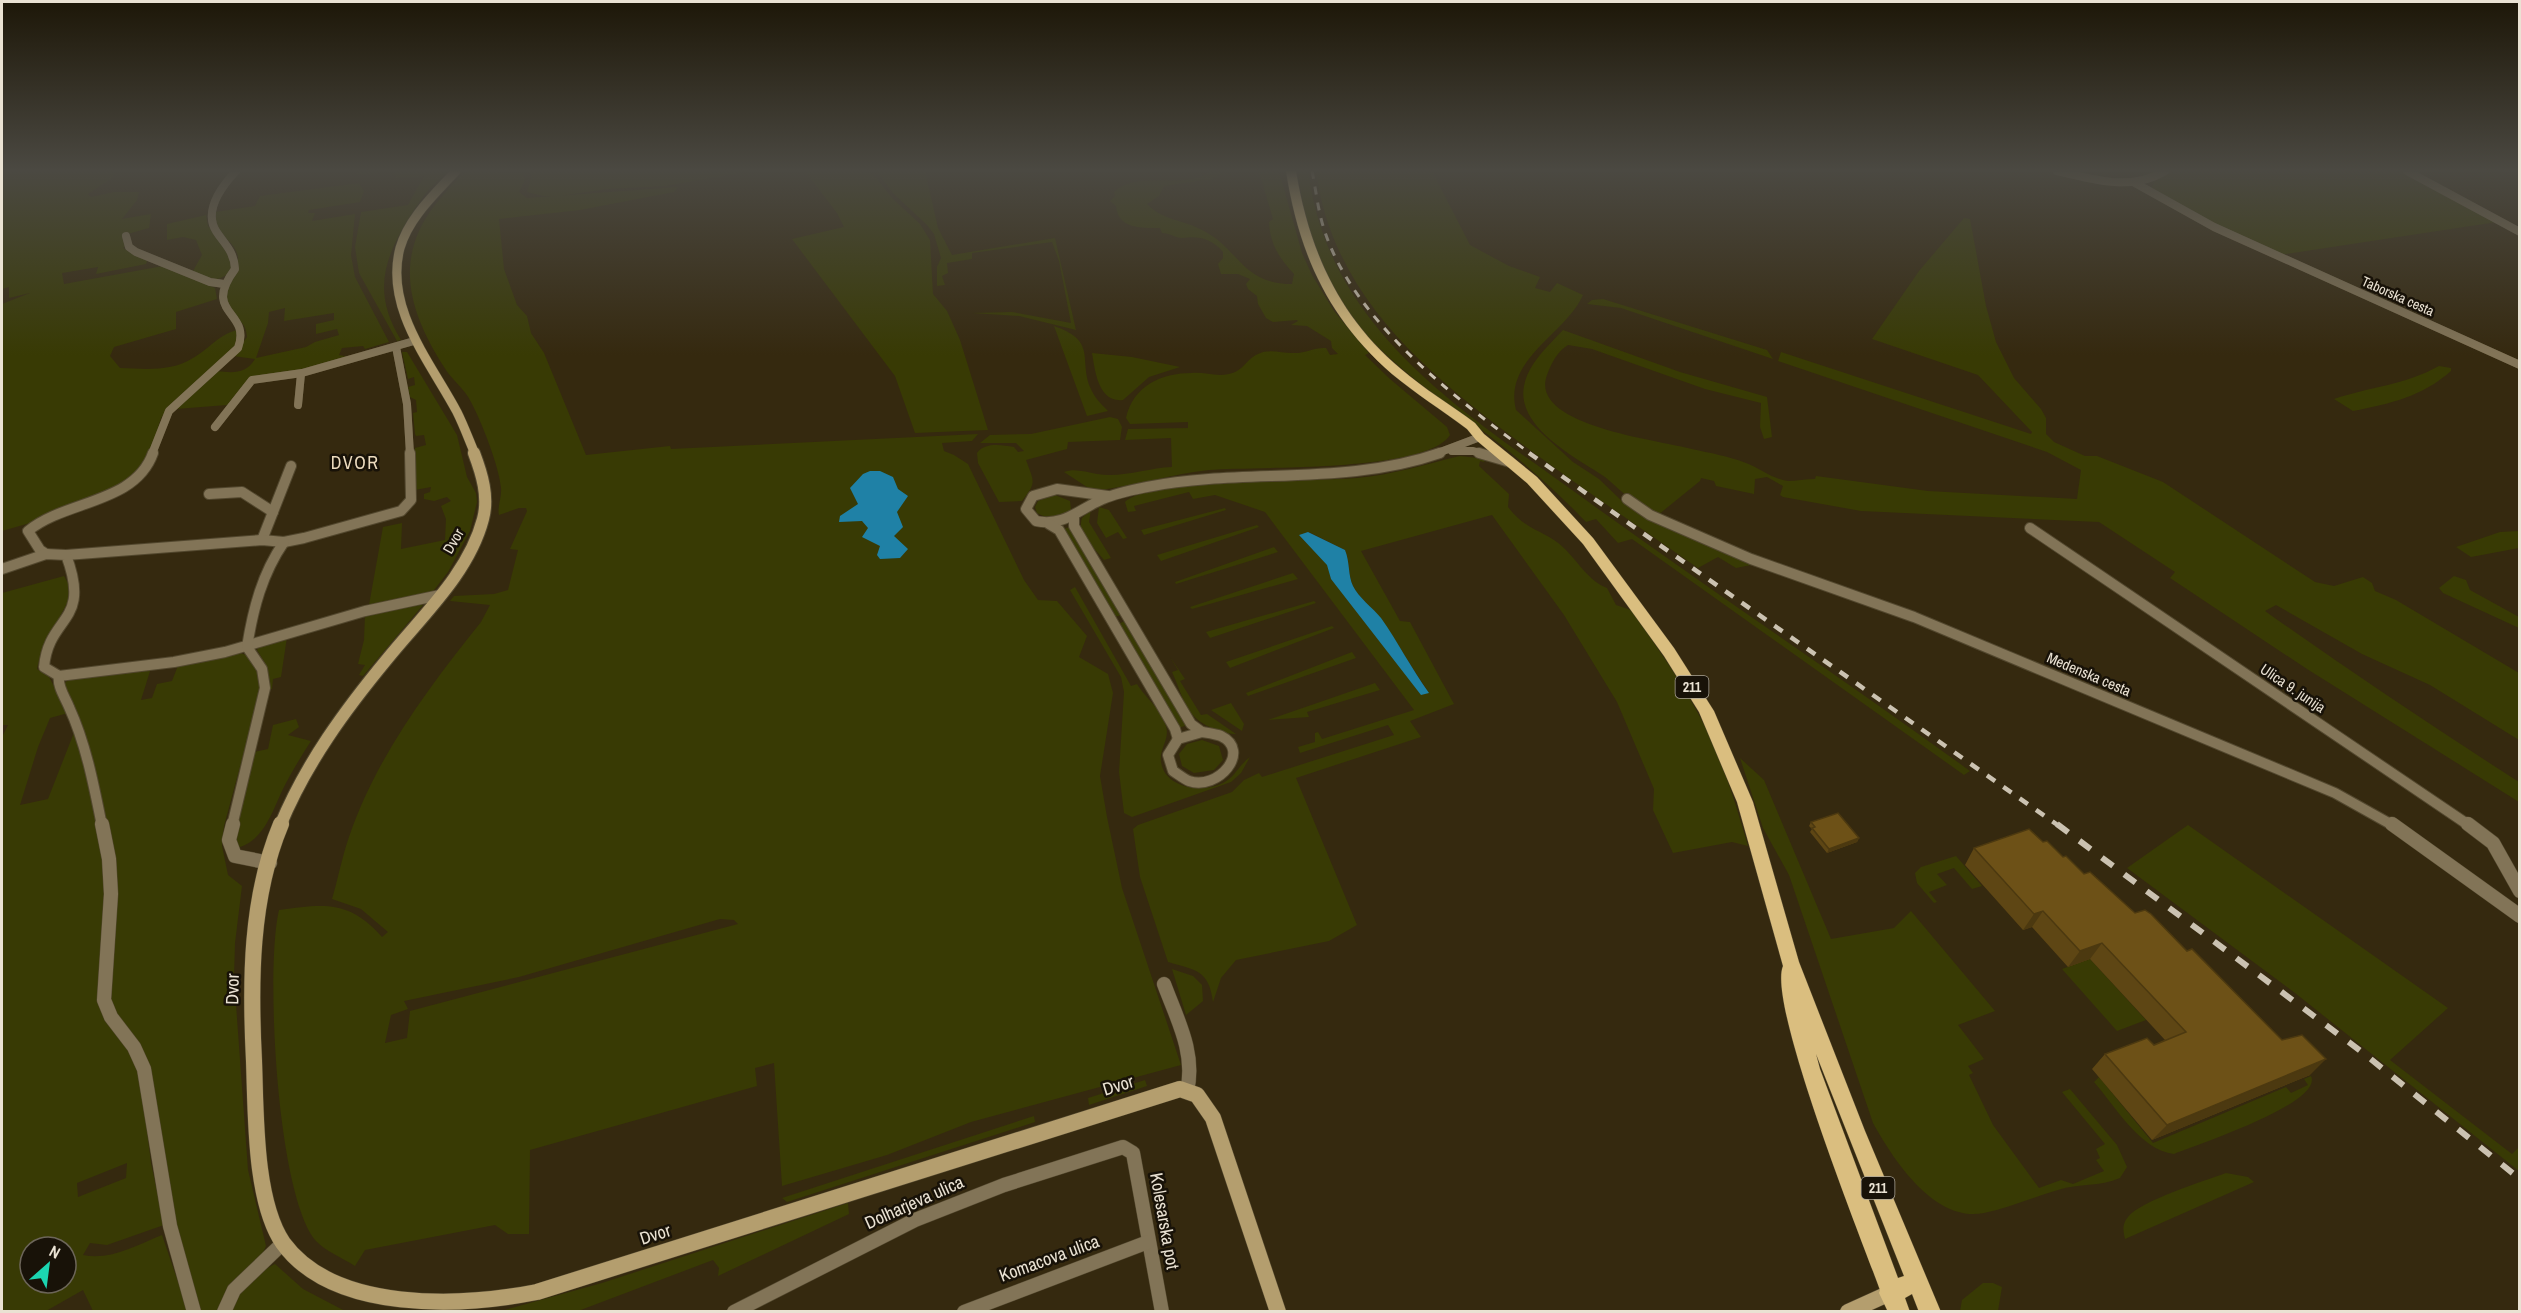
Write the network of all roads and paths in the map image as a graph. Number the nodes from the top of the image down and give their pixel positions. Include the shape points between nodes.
1 (218, 232) edge
2 (408, 232) edge
3 (1303, 232) edge
4 (2226, 232) edge
5 (126, 236) dead end
6 (224, 284) junction
7 (414, 341) junction
8 (396, 346) junction
9 (2520, 365) edge
10 (301, 374) junction
11 (298, 405) dead end
12 (215, 427) dead end
13 (1480, 437) junction
14 (1446, 452) junction
15 (1513, 463) junction
16 (291, 466) dead end
17 (209, 494) dead end
18 (1074, 494) junction
19 (1108, 496) junction
20 (1627, 499) dead end
21 (273, 512) junction
22 (1077, 514) junction
23 (1049, 524) junction
24 (2030, 528) dead end
25 (262, 540) junction
26 (284, 542) junction
27 (46, 554) junction
28 (66, 555) junction
29 (2, 569) edge
30 (440, 594) junction
31 (247, 647) junction
32 (58, 676) junction
33 (1202, 732) junction
34 (1178, 739) junction
35 (270, 863) junction
36 (2520, 891) edge
37 (2520, 916) edge
38 (1790, 962) junction
39 (1164, 984) dead end
40 (1188, 1091) junction
41 (1118, 1147) joint
42 (1148, 1242) junction
43 (283, 1243) junction
44 (1917, 1281) junction
45 (1894, 1302) edge
46 (194, 1311) edge
47 (224, 1311) edge
48 (734, 1311) edge
49 (964, 1311) edge
50 (1162, 1311) edge
51 (1278, 1311) edge
52 (1848, 1311) edge
53 (1930, 1311) edge

1 - 6 street via 233,252 235,269
2 - 7 street, Dvor via 399,249 395,273 397,295
3 - 13 main road, 211 via 1321,279 1348,320 1408,388 1460,430
4 - 9 street, Taborska cesta
5 - 6 street via 129,247 136,252
6 - 27 street via 225,308 243,330 244,338 238,348 169,411 148,464 138,478 34,524 28,531
7 - 8 street
7 - 30 street, Dvor via 464,422 486,491 477,538
8 - 10 street
8 - 26 street via 408,403 411,500 393,515
10 - 11 street
10 - 12 street via 246,383
13 - 14 street
13 - 15 main road, 211
14 - 15 street via 1473,451
14 - 19 street via 1390,467 1347,473 1204,477
15 - 38 main road, 211 via 1602,559 1706,711 1745,802
16 - 21 street
17 - 21 street via 242,492
18 - 19 street
18 - 22 street via 1081,504
18 - 23 street via 1051,490 1029,500 1027,514
19 - 22 street
20 - 37 street, Medenska cesta via 1650,515 1751,559 1903,613 2335,793 2387,821
21 - 25 street
22 - 23 street
22 - 33 street via 1074,526 1191,724
23 - 34 street via 1059,530
24 - 36 street, Ulica 9. junija via 2479,832 2493,843
25 - 26 street
25 - 28 street
26 - 31 street via 254,601
27 - 28 street
27 - 29 street
28 - 32 street via 76,599 43,659 44,667
30 - 31 street
30 - 35 street, Dvor via 343,715 307,769 282,823
31 - 32 street via 174,662
31 - 35 street via 262,669 265,688 229,840 235,856
32 - 46 street via 93,780 109,859 111,894 104,1000 144,1069 170,1226
33 - 34 street
33 - 34 street via 1221,736 1234,753 1231,768 1214,780 1191,782 1173,771 1168,755
35 - 43 street, Dvor via 253,943 251,1033 261,1168 267,1202
38 - 44 main road, 211
38 - 45 main road, 211 via 1790,993 1810,1069
39 - 40 street via 1190,1060 1192,1079
40 - 43 street, Dvor via 1170,1090 1120,1105 537,1292 469,1307 400,1310 362,1302 320,1282 293,1259
40 - 51 street via 1204,1102 1213,1118
41 - 42 street, Kolesarska pot via 1133,1153
41 - 48 street, Dolharjeva ulica via 915,1220
42 - 49 street, Komacova ulica
42 - 50 street, Kolesarska pot
43 - 47 street via 234,1290
44 - 45 main road
44 - 53 main road, 211
45 - 52 street

